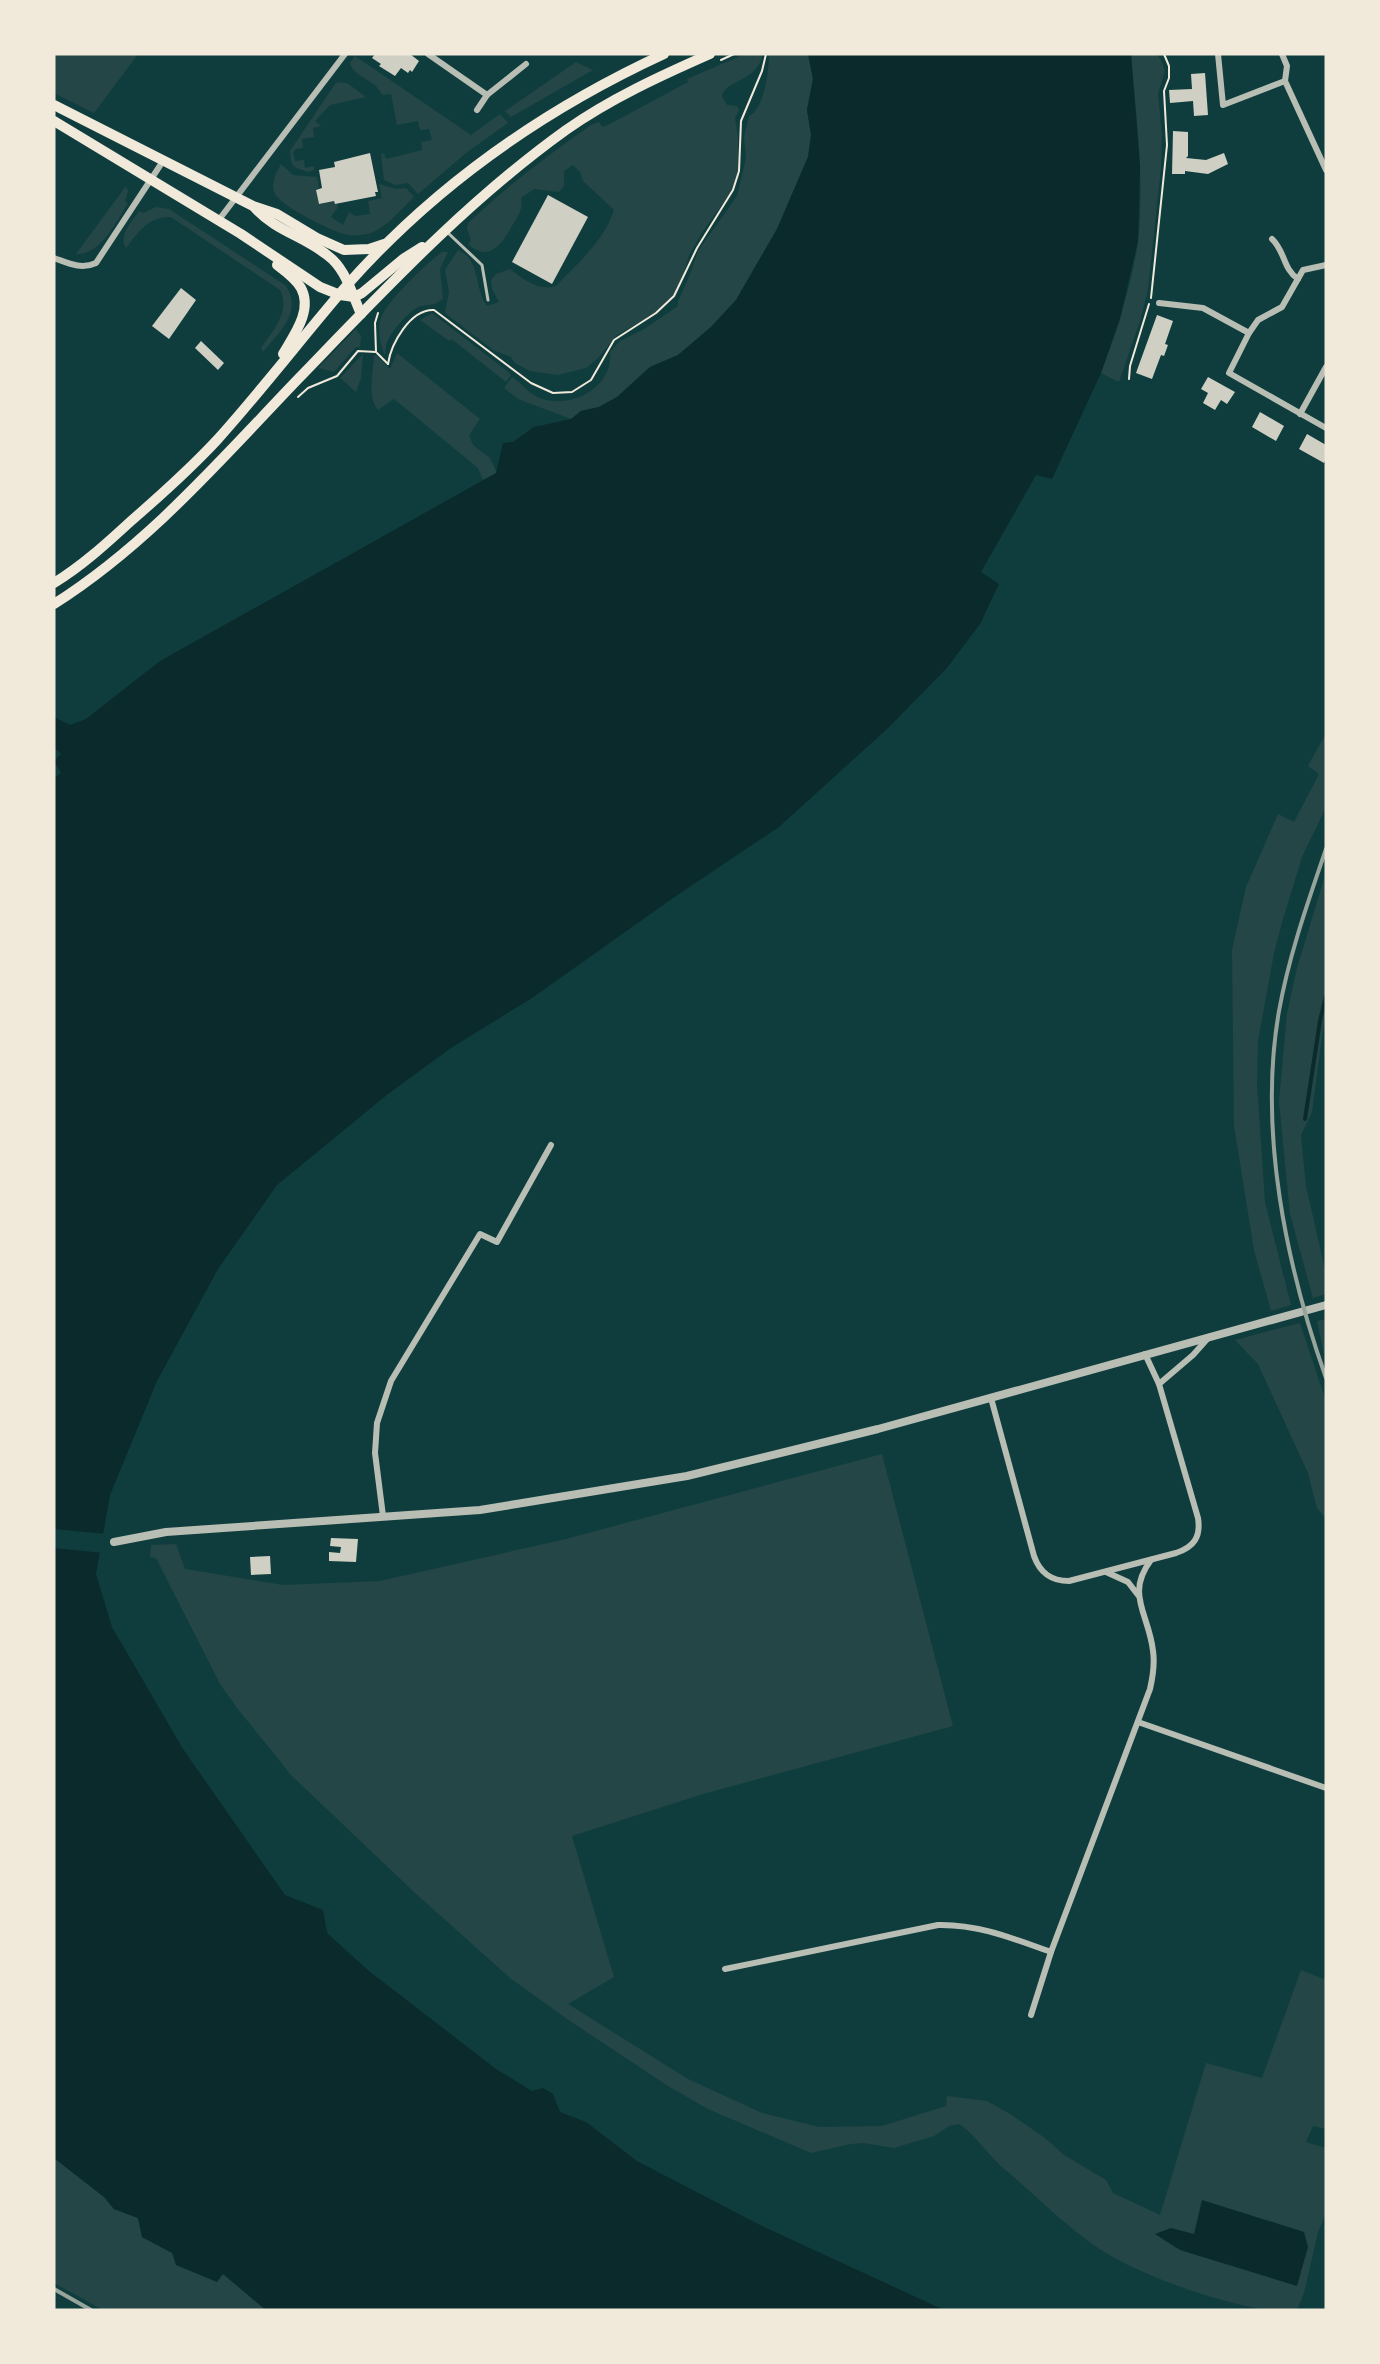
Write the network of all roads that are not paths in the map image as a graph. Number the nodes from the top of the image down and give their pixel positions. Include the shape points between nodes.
1 (345, 54) edge
2 (428, 54) edge
3 (664, 54) edge
4 (710, 54) edge
5 (1218, 54) edge
6 (1282, 54) edge
7 (526, 64) dead end
8 (1285, 81) junction
9 (487, 95) junction
10 (54, 105) edge
11 (477, 110) dead end
12 (54, 121) edge
13 (163, 161) junction
14 (1326, 170) edge
15 (150, 181) junction
16 (236, 195) junction
17 (253, 206) junction
18 (218, 221) junction
19 (442, 234) junction
20 (1272, 239) dead end
21 (387, 243) junction
22 (255, 244) junction
23 (54, 258) edge
24 (1326, 265) edge
25 (1298, 279) junction
26 (348, 284) junction
27 (340, 295) junction
28 (354, 297) junction
29 (488, 300) dead end
30 (1159, 303) dead end
31 (361, 314) junction
32 (1249, 333) junction
33 (1326, 367) edge
34 (271, 375) junction
35 (1300, 414) junction
36 (1326, 428) edge
37 (54, 583) edge
38 (54, 604) edge
39 (550, 1145) dead end
40 (1326, 1305) edge
41 (1210, 1337) junction
42 (1144, 1354) junction
43 (1160, 1384) junction
44 (991, 1398) junction
45 (383, 1516) junction
46 (114, 1542) dead end
47 (1151, 1560) junction
48 (1106, 1571) junction
49 (1139, 1596) junction
50 (1138, 1722) junction
51 (1326, 1788) edge
52 (1051, 1952) junction
53 (726, 1969) dead end
54 (1031, 2015) dead end

1 - 16 street
2 - 9 street
3 - 21 main road via 593,89 505,145 434,200
4 - 19 main road via 607,104 567,129 494,186
5 - 8 street via 1223,105
6 - 8 street via 1287,66
7 - 9 street
8 - 14 street
9 - 11 street
10 - 13 main road
12 - 15 main road
13 - 15 street
13 - 16 main road
15 - 18 main road
15 - 23 street via 96,263 75,266
16 - 17 main road
16 - 18 street
17 - 21 main road via 277,214 344,250 369,249
17 - 26 main road via 279,229 333,260
18 - 22 main road
19 - 28 main road
19 - 29 lane via 482,265
19 - 31 main road
20 - 25 street via 1280,247 1288,272
21 - 26 main road
22 - 27 main road via 320,287
22 - 34 main road via 301,288 305,303 302,320
24 - 25 street via 1304,270
25 - 32 street via 1282,307 1258,320
26 - 27 main road
26 - 28 main road
27 - 28 main road
27 - 34 main road
28 - 31 main road
30 - 32 street via 1203,308
31 - 38 main road via 188,496 124,554
32 - 35 street via 1229,373
33 - 35 street
34 - 37 main road via 178,479 102,547
35 - 36 street
39 - 45 street via 497,1242 480,1234 391,1381 377,1423 375,1452
40 - 41 street
41 - 42 street
41 - 43 street
42 - 43 street
42 - 44 street
43 - 47 street via 1199,1532 1189,1547
44 - 45 street via 687,1476 480,1510
44 - 48 street via 1039,1567 1060,1581
45 - 46 street via 166,1532
47 - 48 street
47 - 49 street via 1139,1579
48 - 49 street via 1128,1582
49 - 50 street via 1154,1659 1150,1689
50 - 51 street
50 - 52 street
52 - 53 street via 987,1930 938,1925
52 - 54 street

